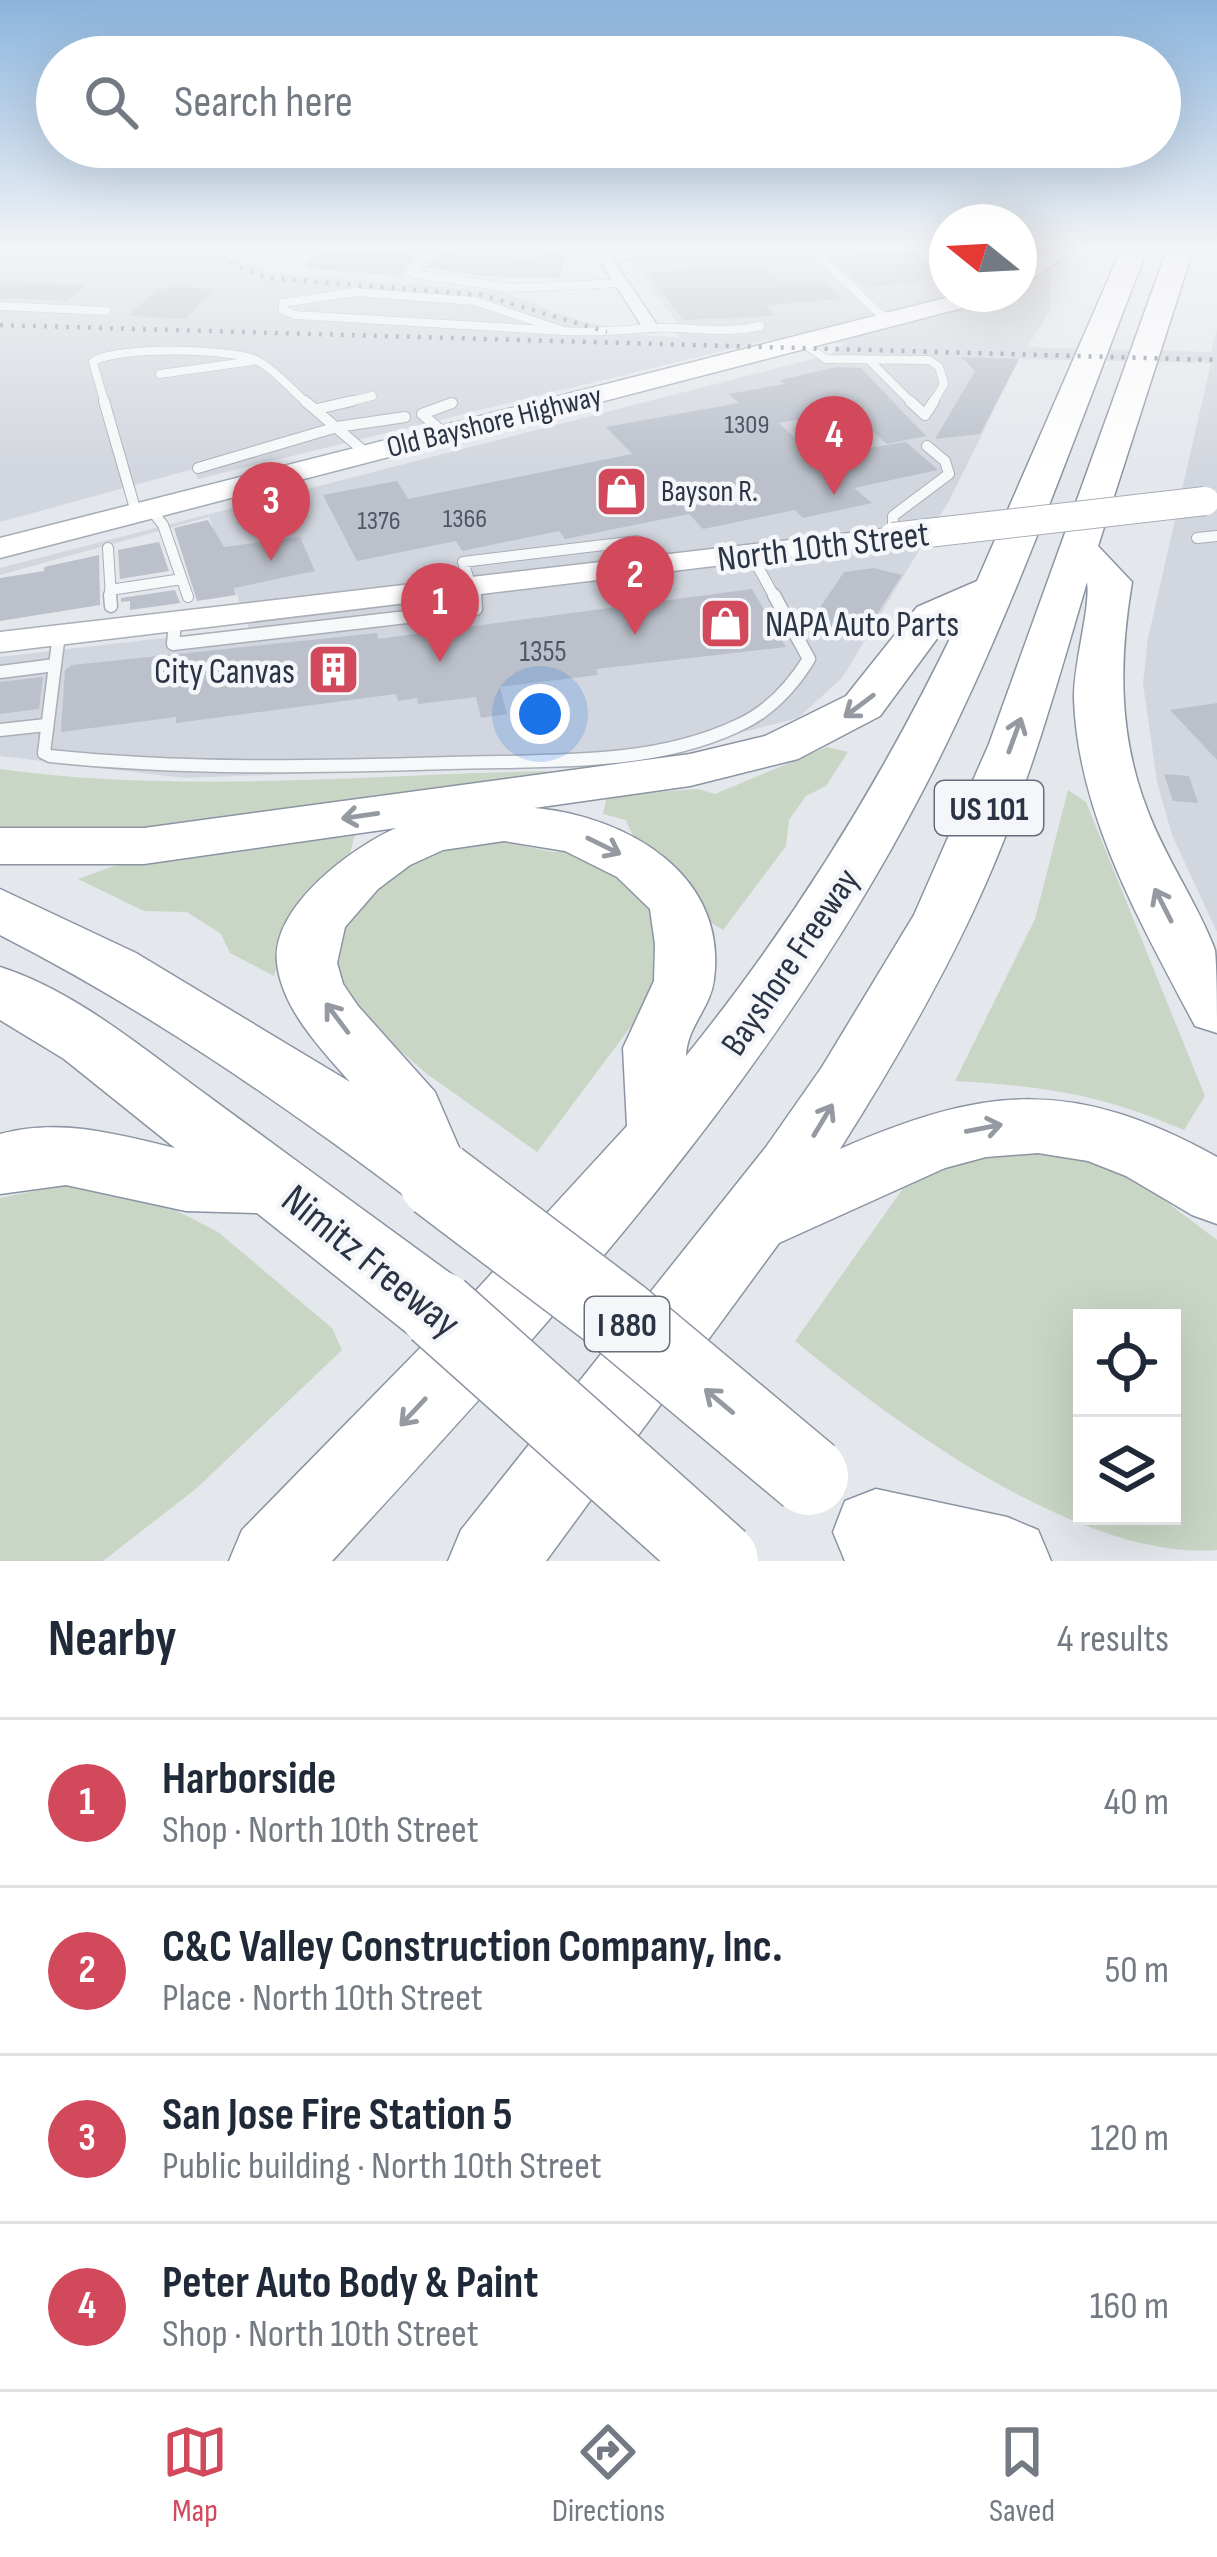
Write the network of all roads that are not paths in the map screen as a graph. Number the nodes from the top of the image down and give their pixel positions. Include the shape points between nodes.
1 (427, 323) edge
2 (545, 323) edge
3 (648, 323) edge
4 (882, 323) edge
5 (1117, 323) edge
6 (1132, 323) edge
7 (760, 326) dead end
8 (651, 328) junction
9 (565, 331) junction
10 (802, 343) junction
11 (258, 360) junction
12 (870, 361) junction
13 (160, 374) dead end
14 (372, 396) dead end
15 (452, 403) dead end
16 (317, 410) junction
17 (405, 417) dead end
18 (337, 427) junction
19 (444, 434) junction
20 (927, 446) dead end
21 (366, 453) junction
22 (198, 468) dead end
23 (1211, 500) edge
24 (143, 510) junction
25 (1217, 536) edge
26 (893, 537) junction
27 (1197, 538) dead end
28 (3, 543) edge
29 (108, 548) dead end
30 (1077, 548) junction
31 (751, 554) junction
32 (182, 579) junction
33 (110, 590) junction
34 (990, 590) junction
35 (111, 606) dead end
36 (179, 621) junction
37 (0, 642) edge
38 (57, 650) junction
39 (0, 672) edge
40 (46, 725) junction
41 (0, 730) edge
42 (0, 847) edge
43 (0, 910) edge
44 (0, 991) edge
45 (1217, 1009) edge
46 (662, 1139) junction
47 (410, 1142) junction
48 (0, 1164) edge
49 (277, 1182) junction
50 (1217, 1193) edge
51 (760, 1218) junction
52 (891, 1546) edge
53 (273, 1561) edge
54 (492, 1561) edge
55 (719, 1561) edge
56 (1007, 1561) edge

1 - 9 lane
2 - 9 lane
3 - 8 street
4 - 10 main road, Old Bayshore Highway
5 - 34 highway, Bayshore Freeway / US 101
6 - 30 highway, US 101
7 - 8 lane
8 - 9 lane
10 - 12 lane via 826,359
10 - 19 main road, Old Bayshore Highway
11 - 13 lane
11 - 16 lane
11 - 24 lane via 144,349 95,358 124,470
12 - 12 lane via 929,360 944,384 925,415
14 - 16 lane
15 - 19 lane via 422,414
16 - 18 lane
17 - 18 lane
18 - 21 lane
18 - 22 lane
19 - 21 main road, Old Bayshore Highway
20 - 26 lane via 950,474 893,515
21 - 24 main road, Old Bayshore Highway
23 - 26 main road, North 10th Street, bridge
24 - 28 main road, Old Bayshore Highway
24 - 32 lane via 164,525
25 - 27 lane
26 - 31 main road, North 10th Street
29 - 33 lane
45 -> 30 highway via 1124,826 1106,772 1095,682 1111,582
51 -> 30 highway, US 101 via 943,914 995,790
31 - 36 main road, North 10th Street via 520,568 476,598
31 - 40 lane via 809,659 768,711 652,750 178,767 50,756
32 - 33 lane
32 - 36 lane
33 - 35 lane
34 -> 42 highway via 932,616 863,706 782,748 690,770 144,846
34 - 46 highway, Bayshore Freeway / US 101 via 894,798 743,1035
36 - 38 main road, North 10th Street
37 - 38 main road, North 10th Street
38 - 39 lane
38 - 40 lane
40 - 41 lane
43 - 47 highway, I 880 via 117,969
44 - 49 highway, Nimitz Freeway via 86,1041
47 -> 46 highway via 310,978 306,957 324,912 353,880 410,843 492,821 592,838 662,884 680,912 684,982 656,1039
46 -> 53 highway, Bayshore Freeway / US 101
52 -> 47 highway, I 880, bridge
48 - 49 highway via 71,1153 178,1180
49 - 55 highway, Nimitz Freeway, bridge via 438,1310
51 -> 50 highway via 935,1139 991,1124 1045,1123 1112,1137
51 - 54 highway, US 101
52 - 56 highway

